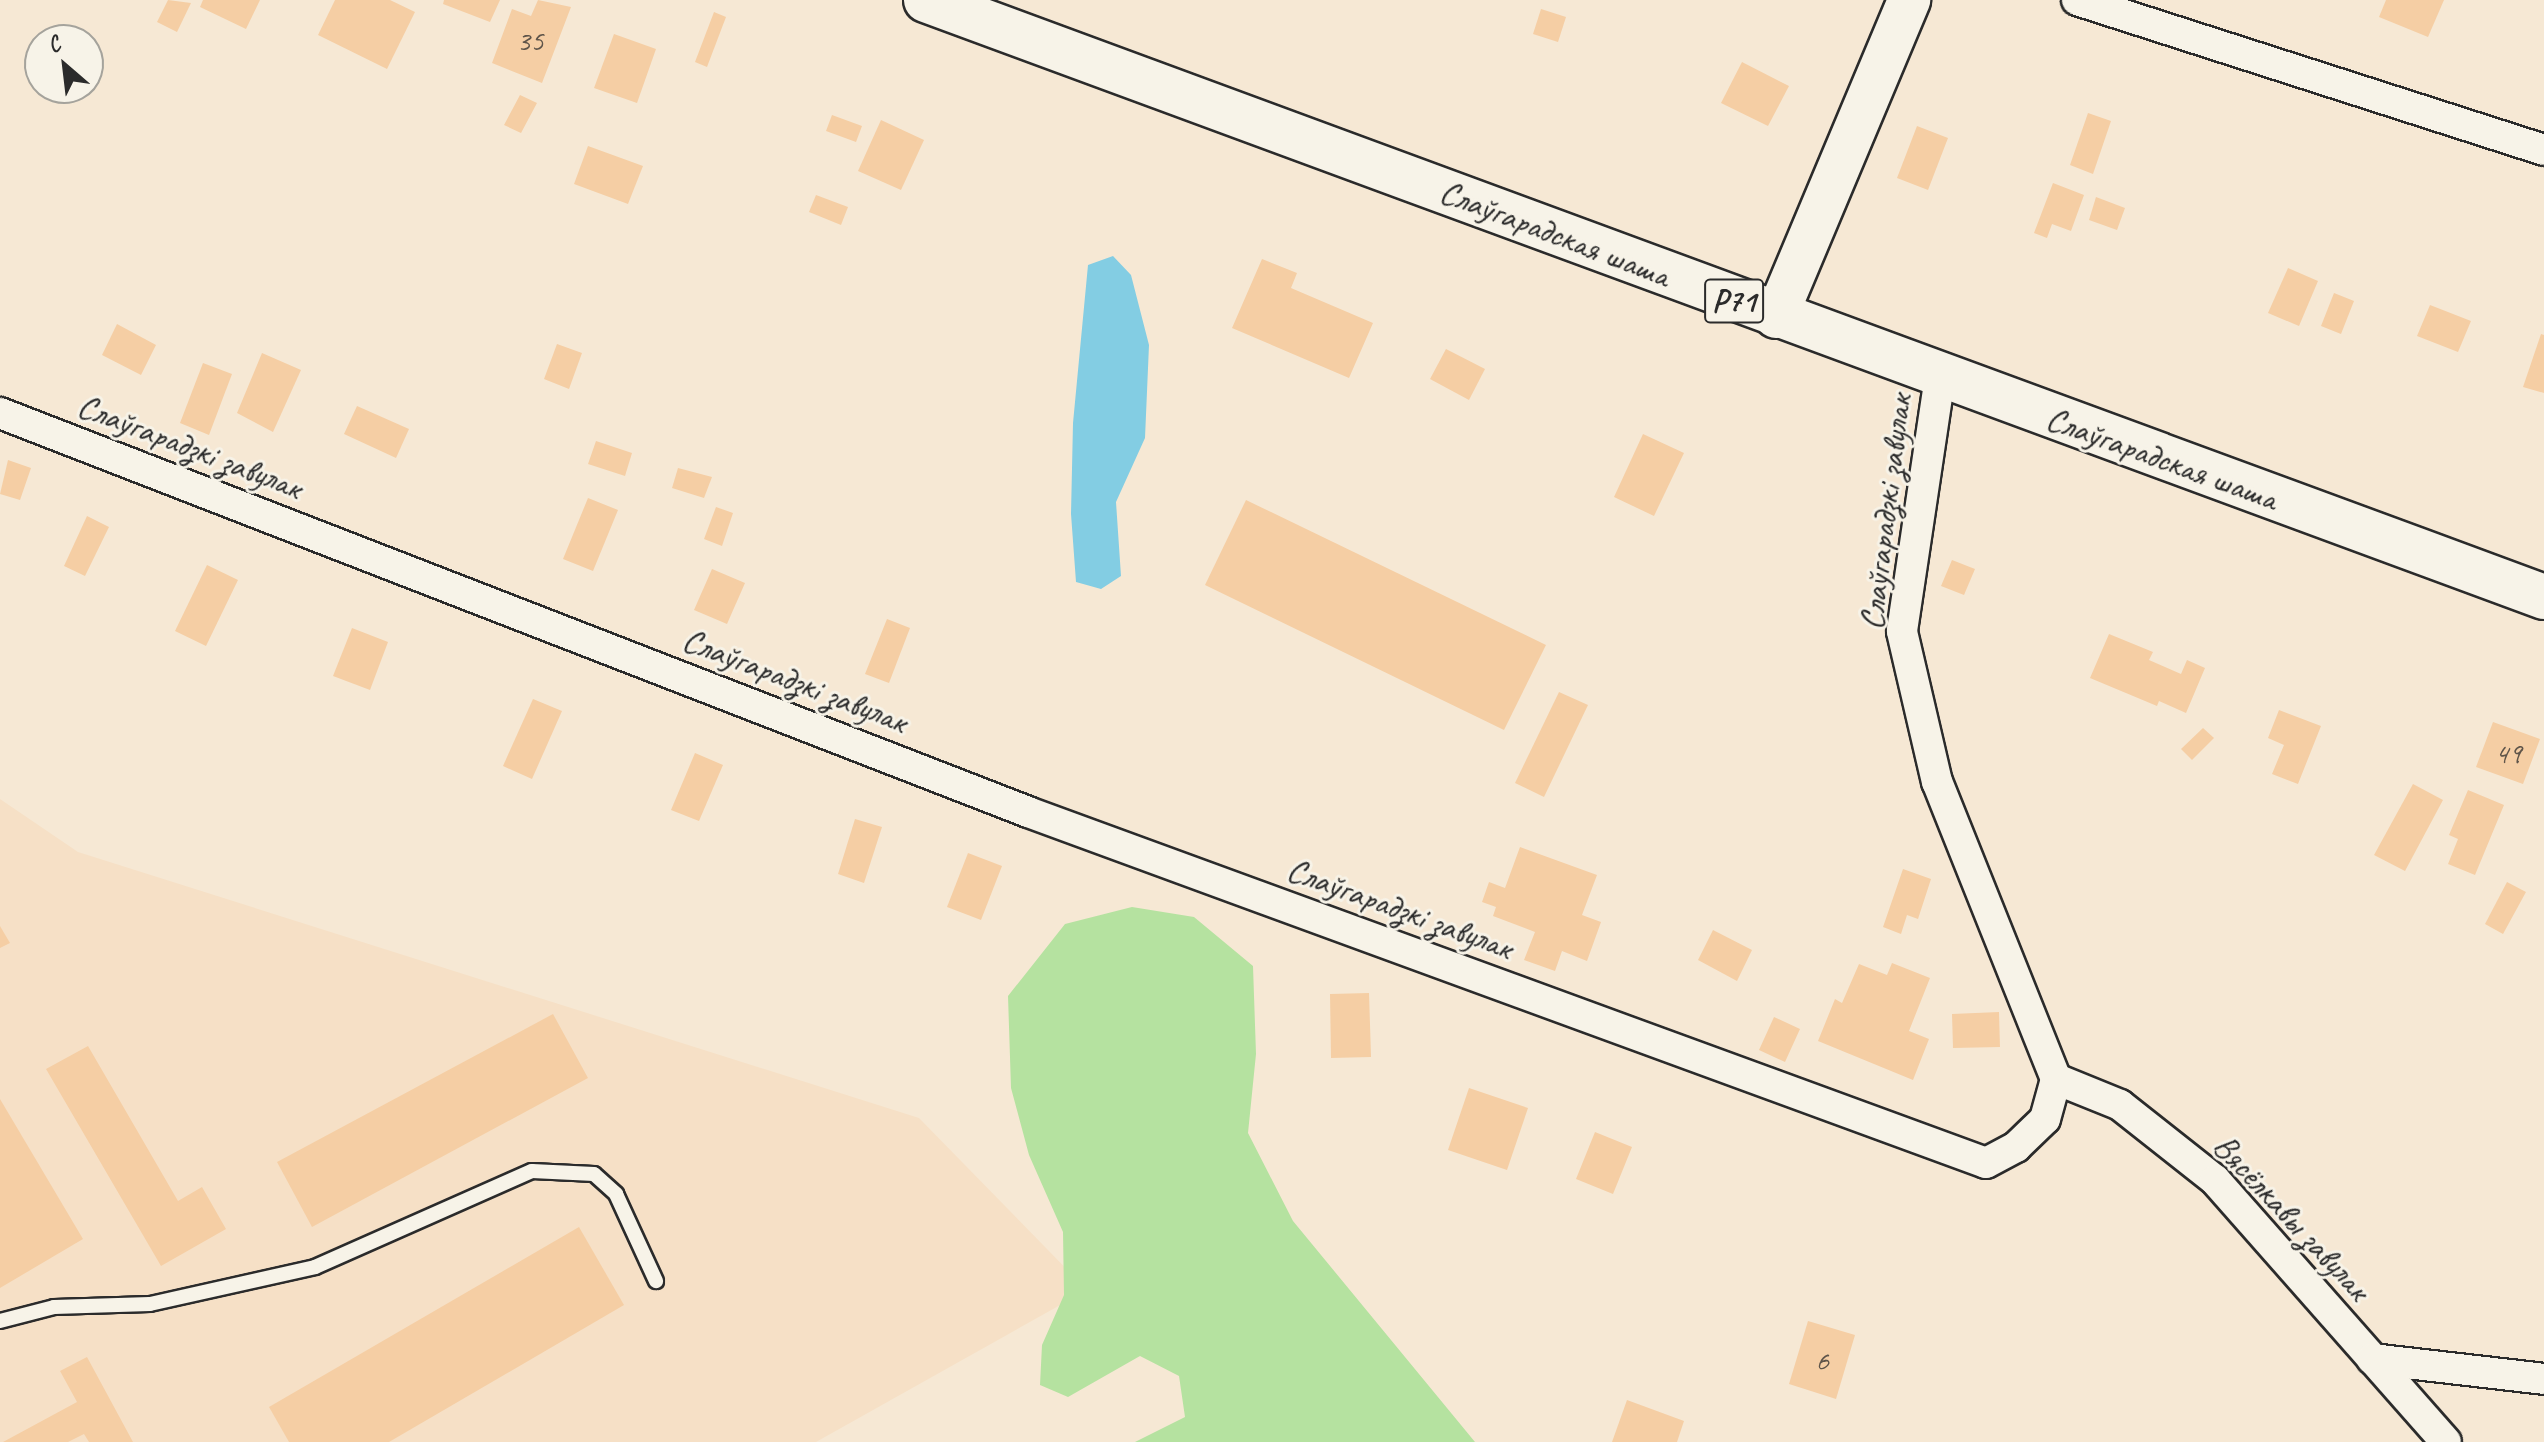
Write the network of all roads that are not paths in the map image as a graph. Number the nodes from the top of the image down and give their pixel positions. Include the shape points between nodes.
1 (926, 0) edge
2 (1909, 0) edge
3 (2077, 0) edge
4 (2544, 150) edge
5 (1776, 317) junction
6 (1940, 377) junction
7 (0, 413) edge
8 (2544, 597) edge
9 (2056, 1079) junction
10 (656, 1281) dead end
11 (0, 1321) edge
12 (2372, 1359) junction
13 (2544, 1379) edge
14 (2446, 1442) edge

1 - 5 main road, Слаўгарадская шаша / Р71
2 - 5 main road
3 - 4 street
5 - 6 main road, Слаўгарадская шаша / Р71
6 - 8 main road, Слаўгарадская шаша / Р71
6 - 9 street, Слаўгарадзкі завулак via 1902,631 1937,782
7 - 9 street, Слаўгарадзкі завулак via 1028,812 1986,1163 2016,1147 2045,1119
9 - 12 street, Вясёлкавы завулак via 2120,1105 2215,1180
10 - 11 lane via 616,1194 594,1174 532,1171 315,1267 150,1304 54,1307
12 - 13 street
12 - 14 street, Вясёлкавы завулак

